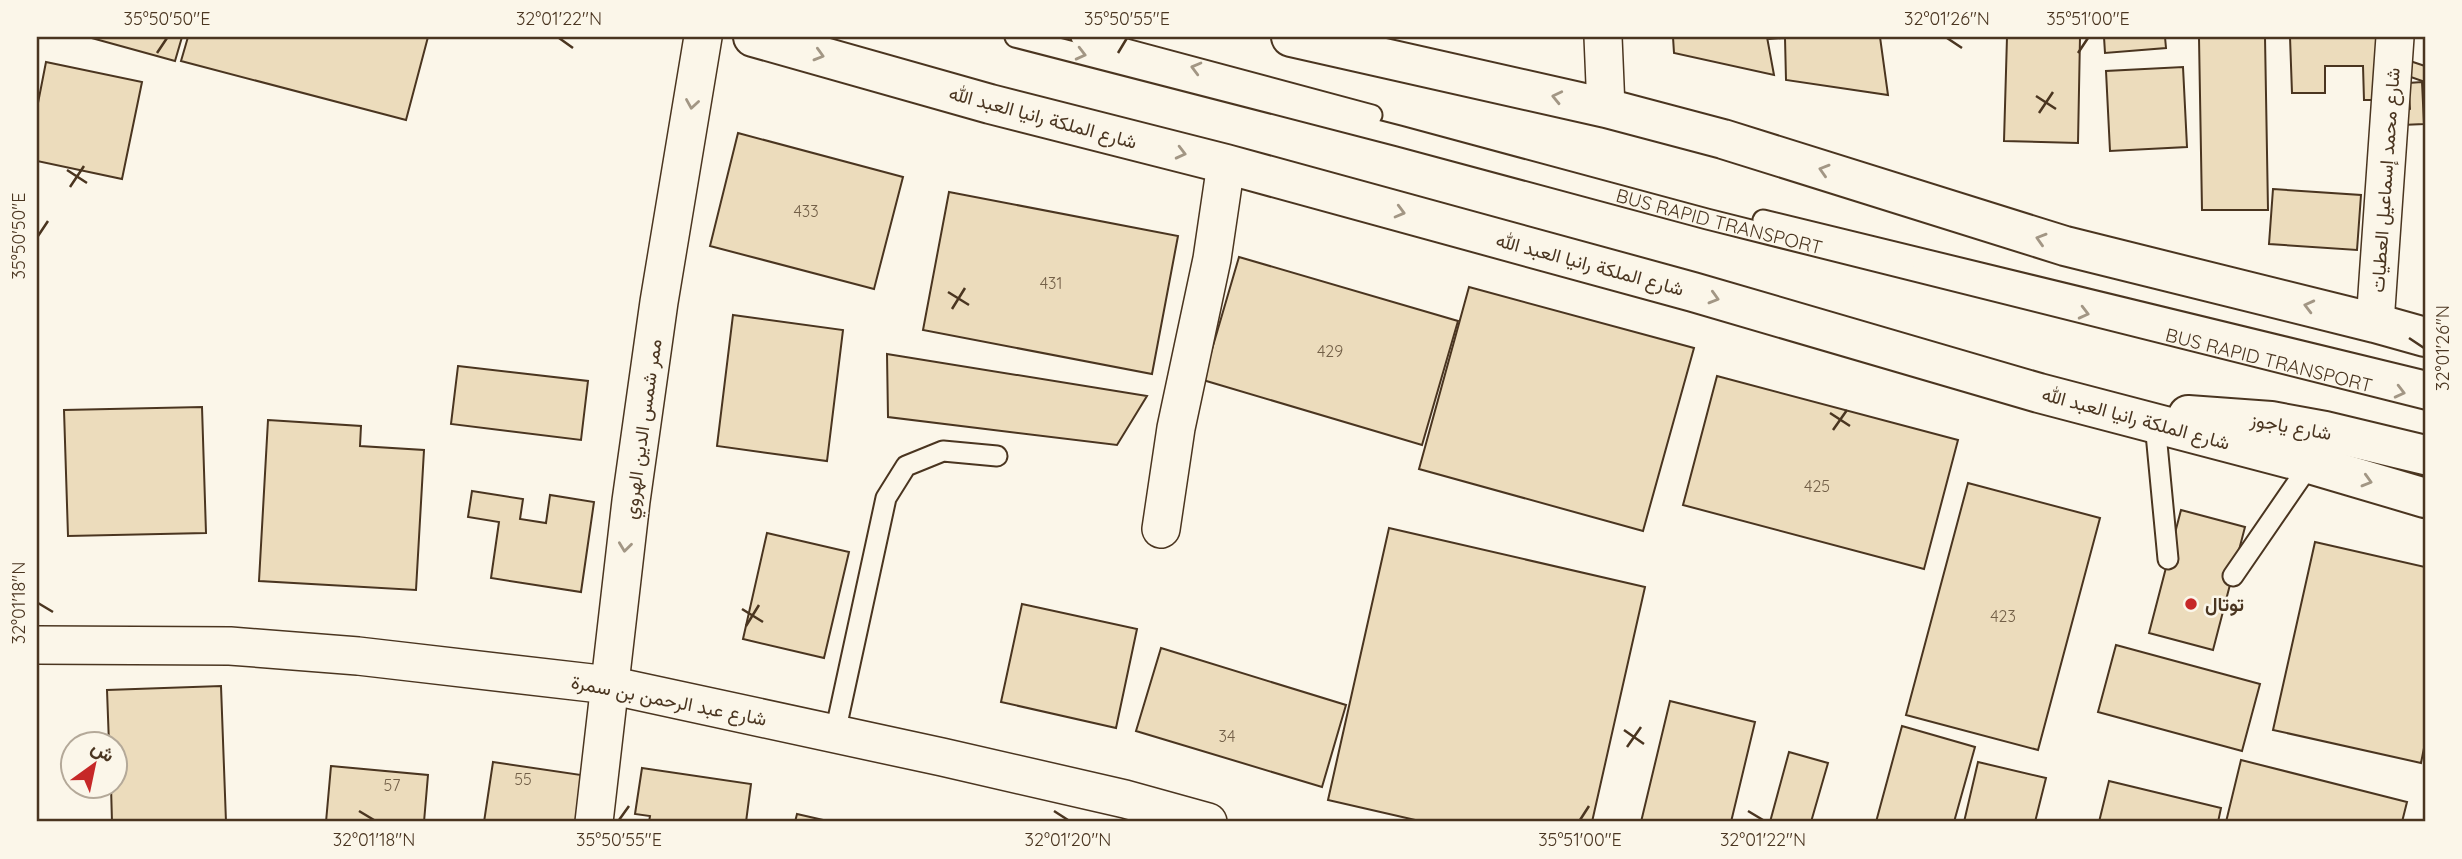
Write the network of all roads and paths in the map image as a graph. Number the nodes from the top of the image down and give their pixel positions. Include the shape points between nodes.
1 (703, 37) edge
2 (753, 37) edge
3 (1015, 37) edge
4 (1081, 37) edge
5 (1292, 37) edge
6 (1603, 37) edge
7 (2395, 37) edge
8 (1606, 108) junction
9 (1226, 164) junction
10 (2375, 323) junction
11 (2425, 337) edge
12 (2425, 381) edge
13 (2425, 398) edge
14 (2112, 412) junction
15 (2155, 423) junction
16 (2425, 455) edge
17 (997, 456) dead end
18 (2310, 464) junction
19 (2425, 498) edge
20 (1161, 528) dead end
21 (2168, 559) dead end
22 (2232, 576) dead end
23 (37, 645) edge
24 (609, 685) junction
25 (835, 733) junction
26 (594, 822) edge
27 (1208, 822) edge

1 -> 24 street, ممر شمس الدين الهروي via 659,302
2 -> 9 main road, شارع الملكة رانيا العبد الله
3 -> 13 lane, BUS RAPID TRANSPORT via 1707,219
12 -> 4 lane, BUS RAPID TRANSPORT via 1710,207
8 -> 5 main road
6 - 8 street
7 - 10 street, شارع محمد إسماعيل العطيات
10 -> 8 main road via 2065,246 1723,139
9 -> 14 main road, شارع الملكة رانيا العبد الله
9 - 20 street
10 - 11 main road
14 - 15 main road, شارع الملكة رانيا العبد الله
14 - 16 main road, شارع ياجوز via 2271,421
15 - 18 main road, شارع الملكة رانيا العبد الله
15 - 21 lane
17 - 25 lane via 943,451 906,466 886,498
18 -> 19 main road, شارع الملكة رانيا العبد الله
18 - 22 lane
23 - 24 street, شارع عبد الرحمن بن سمرة via 243,647
24 - 25 street, شارع عبد الرحمن بن سمرة
24 - 26 street, ممر شمس الدين الهروي
25 - 27 street, شارع عبد الرحمن بن سمرة

